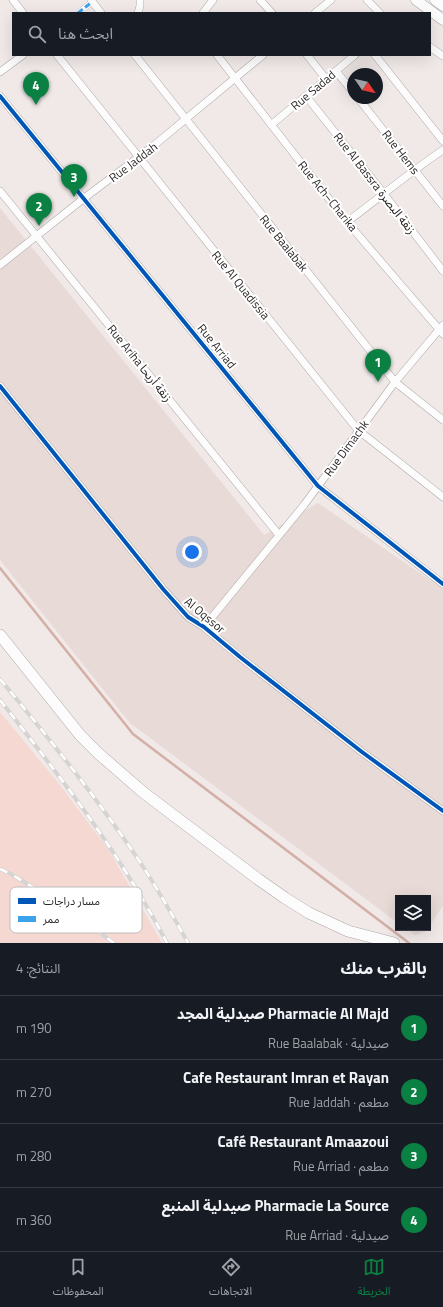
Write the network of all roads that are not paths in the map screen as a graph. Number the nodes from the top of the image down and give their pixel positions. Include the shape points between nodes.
1 (13, 0) edge
2 (140, 0) edge
3 (213, 0) edge
4 (260, 0) edge
5 (331, 0) edge
6 (366, 0) edge
7 (416, 0) edge
8 (435, 0) edge
9 (92, 1) edge
10 (443, 6) edge
11 (22, 12) edge
12 (79, 12) edge
13 (100, 12) edge
14 (138, 12) edge
15 (204, 12) edge
16 (271, 12) edge
17 (316, 12) edge
18 (379, 12) edge
19 (443, 20) edge
20 (431, 48) edge
21 (22, 56) edge
22 (58, 56) edge
23 (136, 56) edge
24 (218, 56) edge
25 (262, 56) edge
26 (308, 56) edge
27 (354, 56) edge
28 (376, 56) edge
29 (443, 56) edge
30 (336, 71) junction
31 (0, 72) edge
32 (235, 78) junction
33 (326, 79) junction
34 (347, 85) edge
35 (0, 96) edge
36 (306, 96) junction
37 (363, 104) edge
38 (186, 119) junction
39 (271, 125) junction
40 (443, 141) edge
41 (443, 150) edge
42 (139, 157) junction
43 (415, 169) junction
44 (0, 191) edge
45 (384, 194) junction
46 (83, 199) junction
47 (443, 206) edge
48 (347, 222) junction
49 (37, 237) junction
50 (0, 265) edge
51 (443, 271) edge
52 (442, 330) edge
53 (395, 382) junction
54 (0, 386) edge
55 (443, 420) edge
56 (358, 430) junction
57 (318, 486) junction
58 (443, 497) edge
59 (279, 535) junction
60 (443, 584) edge
61 (204, 627) junction
62 (0, 635) edge
63 (443, 811) edge
64 (394, 943) edge

1 - 11 street
2 - 14 street
3 - 15 street
4 - 16 street
5 - 17 street
6 - 18 street
7 - 19 main road
8 - 10 main road
9 - 12 street
9 - 13 street
20 - 29 street
21 - 31 street
22 - 42 street, Rue Al Quadissia
23 - 38 street, Rue Baalabak
24 - 32 street, Rue Ach–Charika
25 - 32 street, Rue Jaddah
26 - 33 street
27 - 30 street, Rue Sadad
28 - 40 street
30 - 33 street, Rue Sadad
30 - 34 street
32 - 38 street, Rue Jaddah
32 - 39 street, Rue Ach–Charika
33 - 36 street, Rue Sadad
35 - 46 street, Rue Arriad
36 - 39 street, Rue Sadad
36 - 45 street, Rue Al Bassra زنقة البصرة
37 - 43 street, Rue Hems
38 - 42 street, Rue Jaddah
38 - 53 street, Rue Baalabak
39 - 48 street, Rue Ach–Charika
41 - 43 street
42 - 46 street, Rue Jaddah
42 - 56 street, Rue Al Quadissia
43 - 45 street
43 - 47 street, Rue Hems
44 - 49 street, Rue Ariha زنقة أريحا
45 - 48 street
45 - 51 street, Rue Al Bassra زنقة البصرة
46 - 49 street, Rue Jaddah
46 - 57 street, Rue Arriad
48 - 52 street, Rue Ach–Charika
49 - 50 street, Rue Jaddah
49 - 59 street, Rue Ariha زنقة أريحا
52 - 53 street, Rue Dimachk
53 - 55 street, Rue Baalabak
53 - 56 street, Rue Dimachk
54 - 61 street, Al Oqssor via 163,589 188,617
56 - 57 street, Rue Dimachk
56 - 58 street, Rue Al Quadissia
57 - 59 street, Rue Dimachk
57 - 60 street, Rue Arriad
59 - 61 street, Rue Dimachk
61 - 63 street, Al Oqssor via 362,752
62 - 64 main road via 80,735 144,793 309,913 348,931

